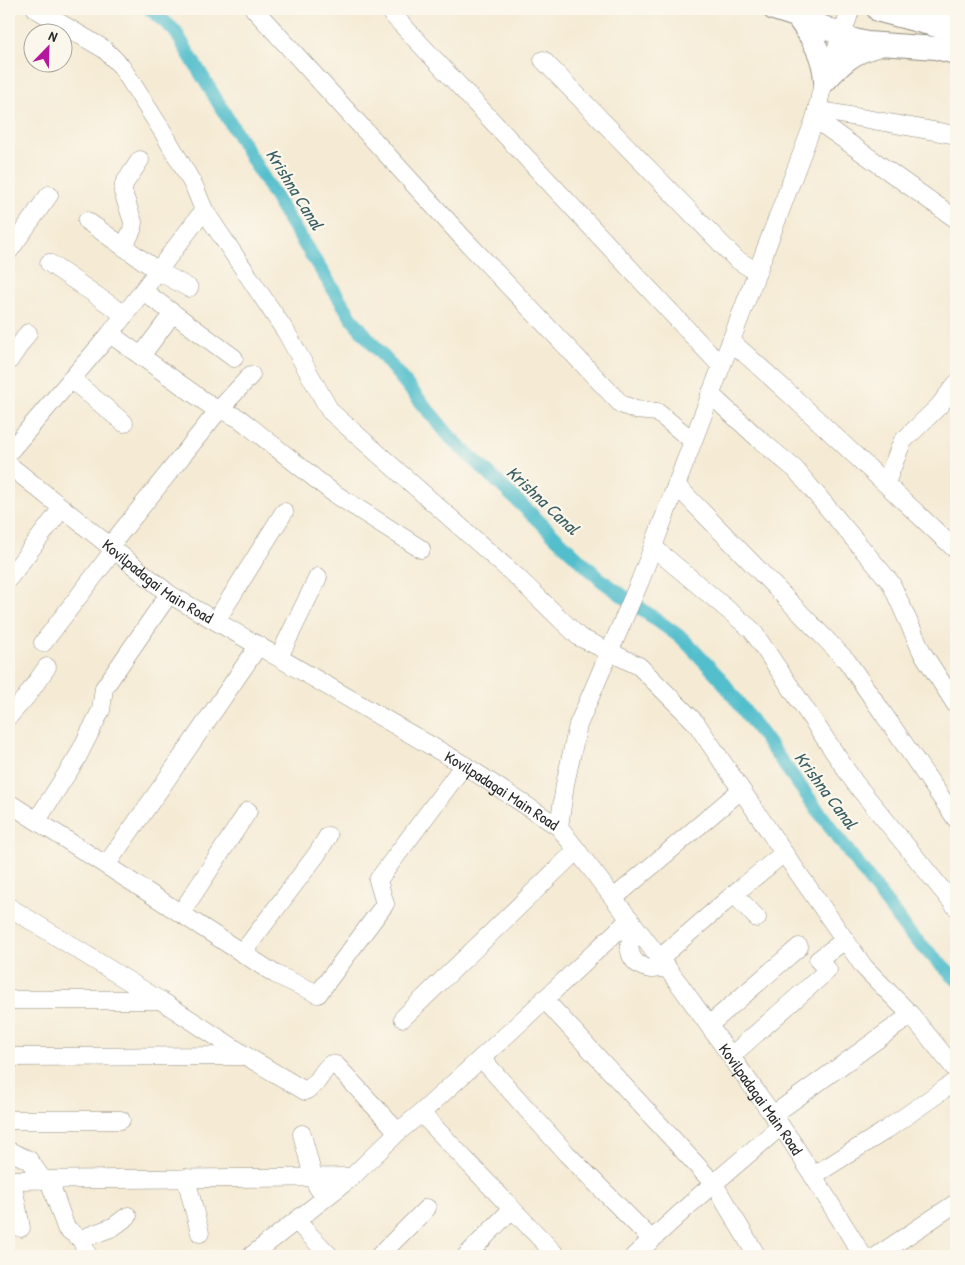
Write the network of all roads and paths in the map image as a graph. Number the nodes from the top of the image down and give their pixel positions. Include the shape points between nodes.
1 (36, 9) edge
2 (254, 9) edge
3 (774, 9) edge
4 (851, 9) edge
5 (880, 9) edge
6 (393, 15) dead end
7 (797, 17) junction
8 (956, 29) edge
9 (842, 35) junction
10 (883, 44) junction
11 (956, 53) edge
12 (543, 60) dead end
13 (825, 81) junction
14 (816, 114) junction
15 (956, 135) edge
16 (140, 160) dead end
17 (49, 195) dead end
18 (204, 210) junction
19 (956, 219) edge
20 (86, 221) dead end
21 (124, 247) junction
22 (9, 251) edge
23 (49, 263) dead end
24 (158, 271) junction
25 (756, 272) junction
26 (189, 288) dead end
27 (143, 291) junction
28 (173, 313) junction
29 (124, 315) junction
30 (28, 333) dead end
31 (110, 334) junction
32 (730, 341) junction
33 (141, 356) junction
34 (234, 358) dead end
35 (9, 361) edge
36 (721, 366) junction
37 (250, 375) dead end
38 (71, 379) junction
39 (956, 384) edge
40 (710, 394) junction
41 (218, 411) junction
42 (124, 423) dead end
43 (693, 441) junction
44 (9, 452) edge
45 (9, 465) edge
46 (676, 484) junction
47 (886, 484) junction
48 (62, 508) junction
49 (284, 512) dead end
50 (653, 547) junction
51 (112, 548) junction
52 (421, 549) dead end
53 (956, 550) edge
54 (318, 577) dead end
55 (9, 578) edge
56 (169, 594) junction
57 (216, 621) junction
58 (43, 643) dead end
59 (258, 645) junction
60 (608, 652) junction
61 (279, 656) junction
62 (47, 667) dead end
63 (956, 705) edge
64 (9, 716) edge
65 (464, 765) junction
66 (741, 790) junction
67 (9, 804) edge
68 (248, 811) dead end
69 (956, 819) edge
70 (37, 820) junction
71 (559, 827) junction
72 (328, 836) dead end
73 (577, 850) junction
74 (784, 853) junction
75 (106, 865) junction
76 (734, 894) junction
77 (614, 898) junction
78 (956, 906) edge
79 (9, 907) edge
80 (181, 913) junction
81 (26, 918) junction
82 (757, 918) dead end
83 (9, 921) edge
84 (634, 924) junction
85 (845, 940) junction
86 (799, 947) dead end
87 (243, 952) junction
88 (663, 962) junction
89 (544, 998) junction
90 (9, 1000) edge
91 (160, 1000) junction
92 (911, 1015) junction
93 (403, 1018) dead end
94 (709, 1024) junction
95 (246, 1056) junction
96 (731, 1056) junction
97 (9, 1057) edge
98 (481, 1058) junction
99 (956, 1070) edge
100 (956, 1081) edge
101 (421, 1113) junction
102 (9, 1120) edge
103 (121, 1120) dead end
104 (777, 1121) junction
105 (398, 1132) junction
106 (302, 1134) dead end
107 (9, 1151) edge
108 (813, 1176) junction
109 (313, 1177) junction
110 (352, 1177) junction
111 (186, 1178) junction
112 (10, 1180) edge
113 (46, 1180) junction
114 (714, 1184) junction
115 (324, 1199) junction
116 (956, 1203) edge
117 (427, 1208) dead end
118 (512, 1210) junction
119 (128, 1216) dead end
120 (296, 1221) junction
121 (21, 1228) dead end
122 (200, 1233) dead end
123 (81, 1239) junction
124 (652, 1240) junction
125 (549, 1253) edge
126 (88, 1256) edge
127 (251, 1256) edge
128 (330, 1256) edge
129 (379, 1256) edge
130 (466, 1256) edge
131 (634, 1256) edge
132 (757, 1256) edge
133 (863, 1256) edge
134 (877, 1256) edge

1 - 18 street via 104,49 121,66 163,132
2 - 43 street via 463,238 621,404 636,410 657,412
3 - 7 main road
4 - 9 street
5 - 8 highway
6 - 36 street
7 - 9 main road
7 - 13 main road via 817,47
9 - 10 main road
9 - 13 street
10 - 11 main road via 936,48
10 - 13 main road via 850,56
12 - 25 street via 736,259
13 - 14 street
14 - 15 street
14 - 19 street
14 - 25 street
16 - 21 street via 124,184 123,192 133,222
17 - 22 street
18 - 24 street
18 - 60 street via 286,332 330,412 518,578 578,637
20 - 21 street
21 - 24 street
23 - 29 street
24 - 26 street
24 - 27 street
25 - 32 street
27 - 28 street
27 - 29 street
28 - 33 street
28 - 34 street
29 - 31 street
30 - 35 street
31 - 33 street
31 - 38 street
32 - 36 street
32 - 47 street
33 - 41 street
36 - 40 street
37 - 41 street
38 - 42 street
38 - 44 street
39 - 47 street via 939,406 902,442
40 - 43 street
40 - 63 street via 795,469 890,583 922,652
41 - 51 street
41 - 52 street via 240,419 332,492
43 - 46 street
45 - 48 street, Kovilpadagai Main Road
46 - 50 street
46 - 69 street via 847,661
47 - 53 street
48 - 51 street, Kovilpadagai Main Road
48 - 55 street
49 - 57 street
50 - 60 street
50 - 78 street via 752,630 855,783
51 - 56 street, Kovilpadagai Main Road
51 - 58 street
54 - 61 street
56 - 57 street, Kovilpadagai Main Road
56 - 70 street via 104,688 101,710 77,758
57 - 59 street, Kovilpadagai Main Road
59 - 61 street, Kovilpadagai Main Road
59 - 75 street
60 - 66 street via 639,666 696,724
60 - 71 street via 578,725
61 - 65 street, Kovilpadagai Main Road
62 - 64 street
65 - 71 street, Kovilpadagai Main Road
65 - 87 street via 378,880 385,904 318,994 275,974
66 - 74 street
66 - 77 street
67 - 70 street
68 - 80 street
70 - 75 street
71 - 73 street, Kovilpadagai Main Road
72 - 87 street
73 - 77 street, Kovilpadagai Main Road
73 - 93 street
74 - 76 street
74 - 85 street
75 - 80 street
76 - 82 street
76 - 88 street
77 - 84 street, Kovilpadagai Main Road
79 - 81 street
80 - 87 street
81 - 83 street
81 - 91 street
84 - 88 street, Kovilpadagai Main Road
84 - 89 street
85 - 92 street via 864,967
85 - 96 street via 818,960 828,970
86 - 94 street
88 - 94 street, Kovilpadagai Main Road
89 - 98 street
89 - 114 street
90 - 91 street
91 - 95 street
92 - 99 street
92 - 104 street
94 - 96 street, Kovilpadagai Main Road
95 - 97 street
95 - 105 street via 306,1091 315,1086 327,1066 336,1065
96 - 104 street, Kovilpadagai Main Road
98 - 101 street
98 - 124 street
100 - 108 street
101 - 105 street
101 - 118 street
102 - 103 street
104 - 108 street, Kovilpadagai Main Road
104 - 114 street
105 - 110 street
106 - 109 street
107 - 113 street via 29,1160
108 - 133 street, Kovilpadagai Main Road
109 - 110 street
109 - 111 street
109 - 115 street
110 - 115 street
111 - 113 street
111 - 122 street
112 - 113 street
112 - 121 street
113 - 123 street via 66,1228
114 - 124 street
114 - 132 street
115 - 120 street
116 - 134 street
117 - 129 street
118 - 125 street
118 - 130 street
119 - 123 street via 113,1227
120 - 127 street
120 - 128 street
123 - 126 street
124 - 131 street

